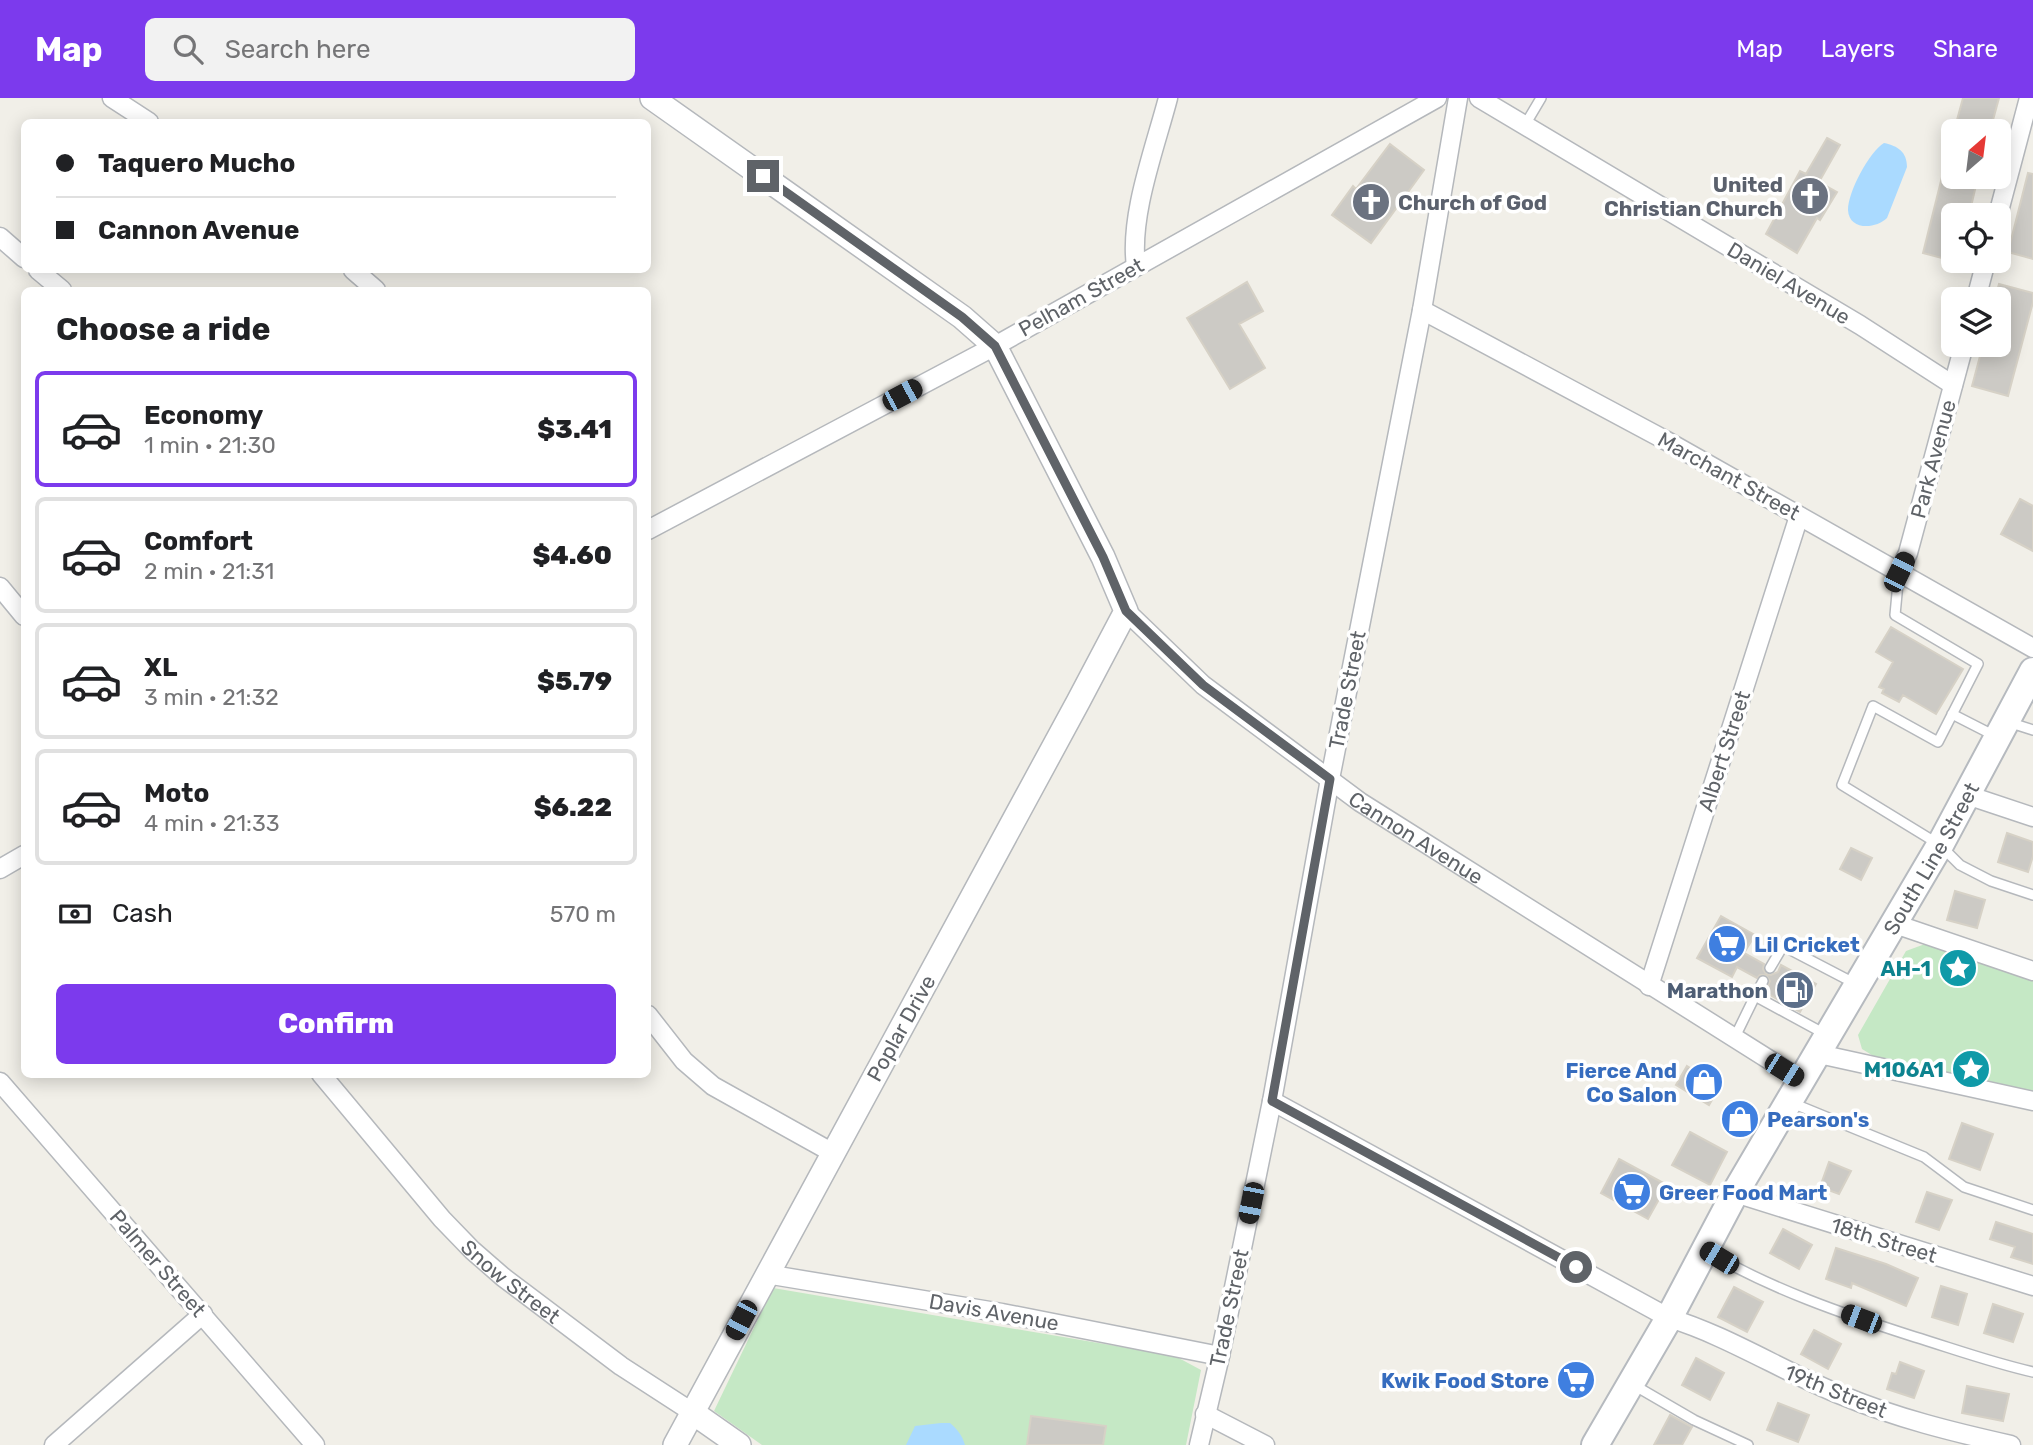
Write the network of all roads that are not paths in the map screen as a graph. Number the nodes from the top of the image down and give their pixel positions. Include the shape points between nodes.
1 (112, 98) edge
2 (652, 98) edge
3 (1168, 98) edge
4 (1437, 98) edge
5 (1458, 98) edge
6 (1479, 98) edge
7 (1541, 98) edge
8 (2028, 98) edge
9 (144, 119) edge
10 (1525, 125) junction
11 (2001, 203) edge
12 (0, 237) edge
13 (21, 255) edge
14 (1136, 266) junction
15 (42, 273) edge
16 (356, 273) edge
17 (58, 287) edge
18 (373, 287) edge
19 (1422, 310) junction
20 (995, 346) junction
21 (1961, 357) edge
22 (1953, 385) junction
23 (1799, 516) junction
24 (651, 528) edge
25 (1899, 572) junction
26 (0, 587) edge
27 (1126, 611) junction
28 (21, 612) edge
29 (2033, 648) edge
30 (2033, 671) edge
31 (1952, 714) junction
32 (2002, 730) junction
33 (2033, 730) edge
34 (1330, 779) junction
35 (1967, 795) junction
36 (2033, 817) edge
37 (1940, 845) junction
38 (2033, 895) edge
39 (1895, 924) junction
40 (1770, 968) dead end
41 (2033, 971) edge
42 (1763, 981) dead end
43 (1649, 986) junction
44 (1859, 986) junction
45 (1755, 996) junction
46 (651, 1019) edge
47 (1734, 1039) junction
48 (1824, 1045) junction
49 (324, 1078) edge
50 (0, 1082) edge
51 (1796, 1092) junction
52 (1272, 1101) junction
53 (2033, 1101) edge
54 (833, 1153) junction
55 (1735, 1193) junction
56 (2033, 1210) edge
57 (1705, 1250) junction
58 (766, 1274) junction
59 (2033, 1286) edge
60 (203, 1314) junction
61 (1669, 1318) junction
62 (1220, 1356) junction
63 (2033, 1372) edge
64 (1629, 1383) junction
65 (692, 1412) junction
66 (1205, 1414) junction
67 (54, 1445) edge
68 (315, 1445) edge
69 (674, 1445) edge
70 (739, 1445) edge
71 (1199, 1445) edge
72 (1265, 1445) edge
73 (1595, 1445) edge
74 (1748, 1445) edge
75 (2011, 1445) edge

1 - 9 street
2 - 20 street, Cannon Avenue via 962,317
3 - 14 street via 1137,219
4 - 14 street, Pelham Street
5 - 19 street, Trade Street
6 - 10 street, Daniel Avenue
7 - 10 lane
8 - 11 street
10 - 22 street, Daniel Avenue
12 - 13 street
14 - 20 street, Pelham Street
15 - 17 street
16 - 18 street
19 - 23 street, Marchant Street
19 - 34 street, Trade Street
20 - 24 street, Pelham Street
20 - 27 street, Cannon Avenue
21 - 22 street, Park Avenue
22 - 25 street, Park Avenue
23 - 25 street, Marchant Street
23 - 43 street, Albert Street
25 - 29 street, Marchant Street
25 - 31 lane via 1895,615 1978,664
26 - 28 street
27 - 34 street, Cannon Avenue via 1203,685
27 - 54 street, Poplar Drive
30 - 32 main road, South Line Street
31 - 32 lane
31 - 37 lane via 1938,742 1873,706 1842,785
32 - 33 lane
32 - 35 main road, South Line Street
34 - 43 street, Cannon Avenue
34 - 52 street, Trade Street
35 - 36 street
35 - 37 main road, South Line Street
37 - 38 lane via 1960,865
37 - 39 main road, South Line Street
39 - 41 street
39 - 44 main road, South Line Street
40 - 44 lane via 1783,946
42 - 45 lane
43 - 47 street, Cannon Avenue
44 - 48 main road, South Line Street
45 - 47 lane
45 - 48 lane
46 - 54 street via 705,1080
47 - 51 street, Cannon Avenue
48 - 51 main road, South Line Street
48 - 53 street
49 - 65 street, Snow Street via 472,1250 621,1366
50 - 60 street, Palmer Street
51 - 55 main road, South Line Street
51 - 56 lane via 1924,1157 1964,1186
52 - 61 street, 19th Street
52 - 62 street, Trade Street
54 - 58 street, Poplar Drive
55 - 57 main road, South Line Street
55 - 59 street, 18th Street
57 - 61 main road, South Line Street
57 - 63 lane via 1772,1285 1861,1319
58 - 62 street, Davis Avenue
58 - 65 street, Poplar Drive
60 - 67 street
60 - 68 street, Palmer Street
61 - 64 main road, South Line Street
61 - 75 street, 19th Street via 1860,1403
62 - 66 street, Trade Street
64 - 73 main road, South Line Street
64 - 74 lane
65 - 69 street, Poplar Drive
65 - 70 street, Snow Street
66 - 71 street, Trade Street
66 - 72 street

